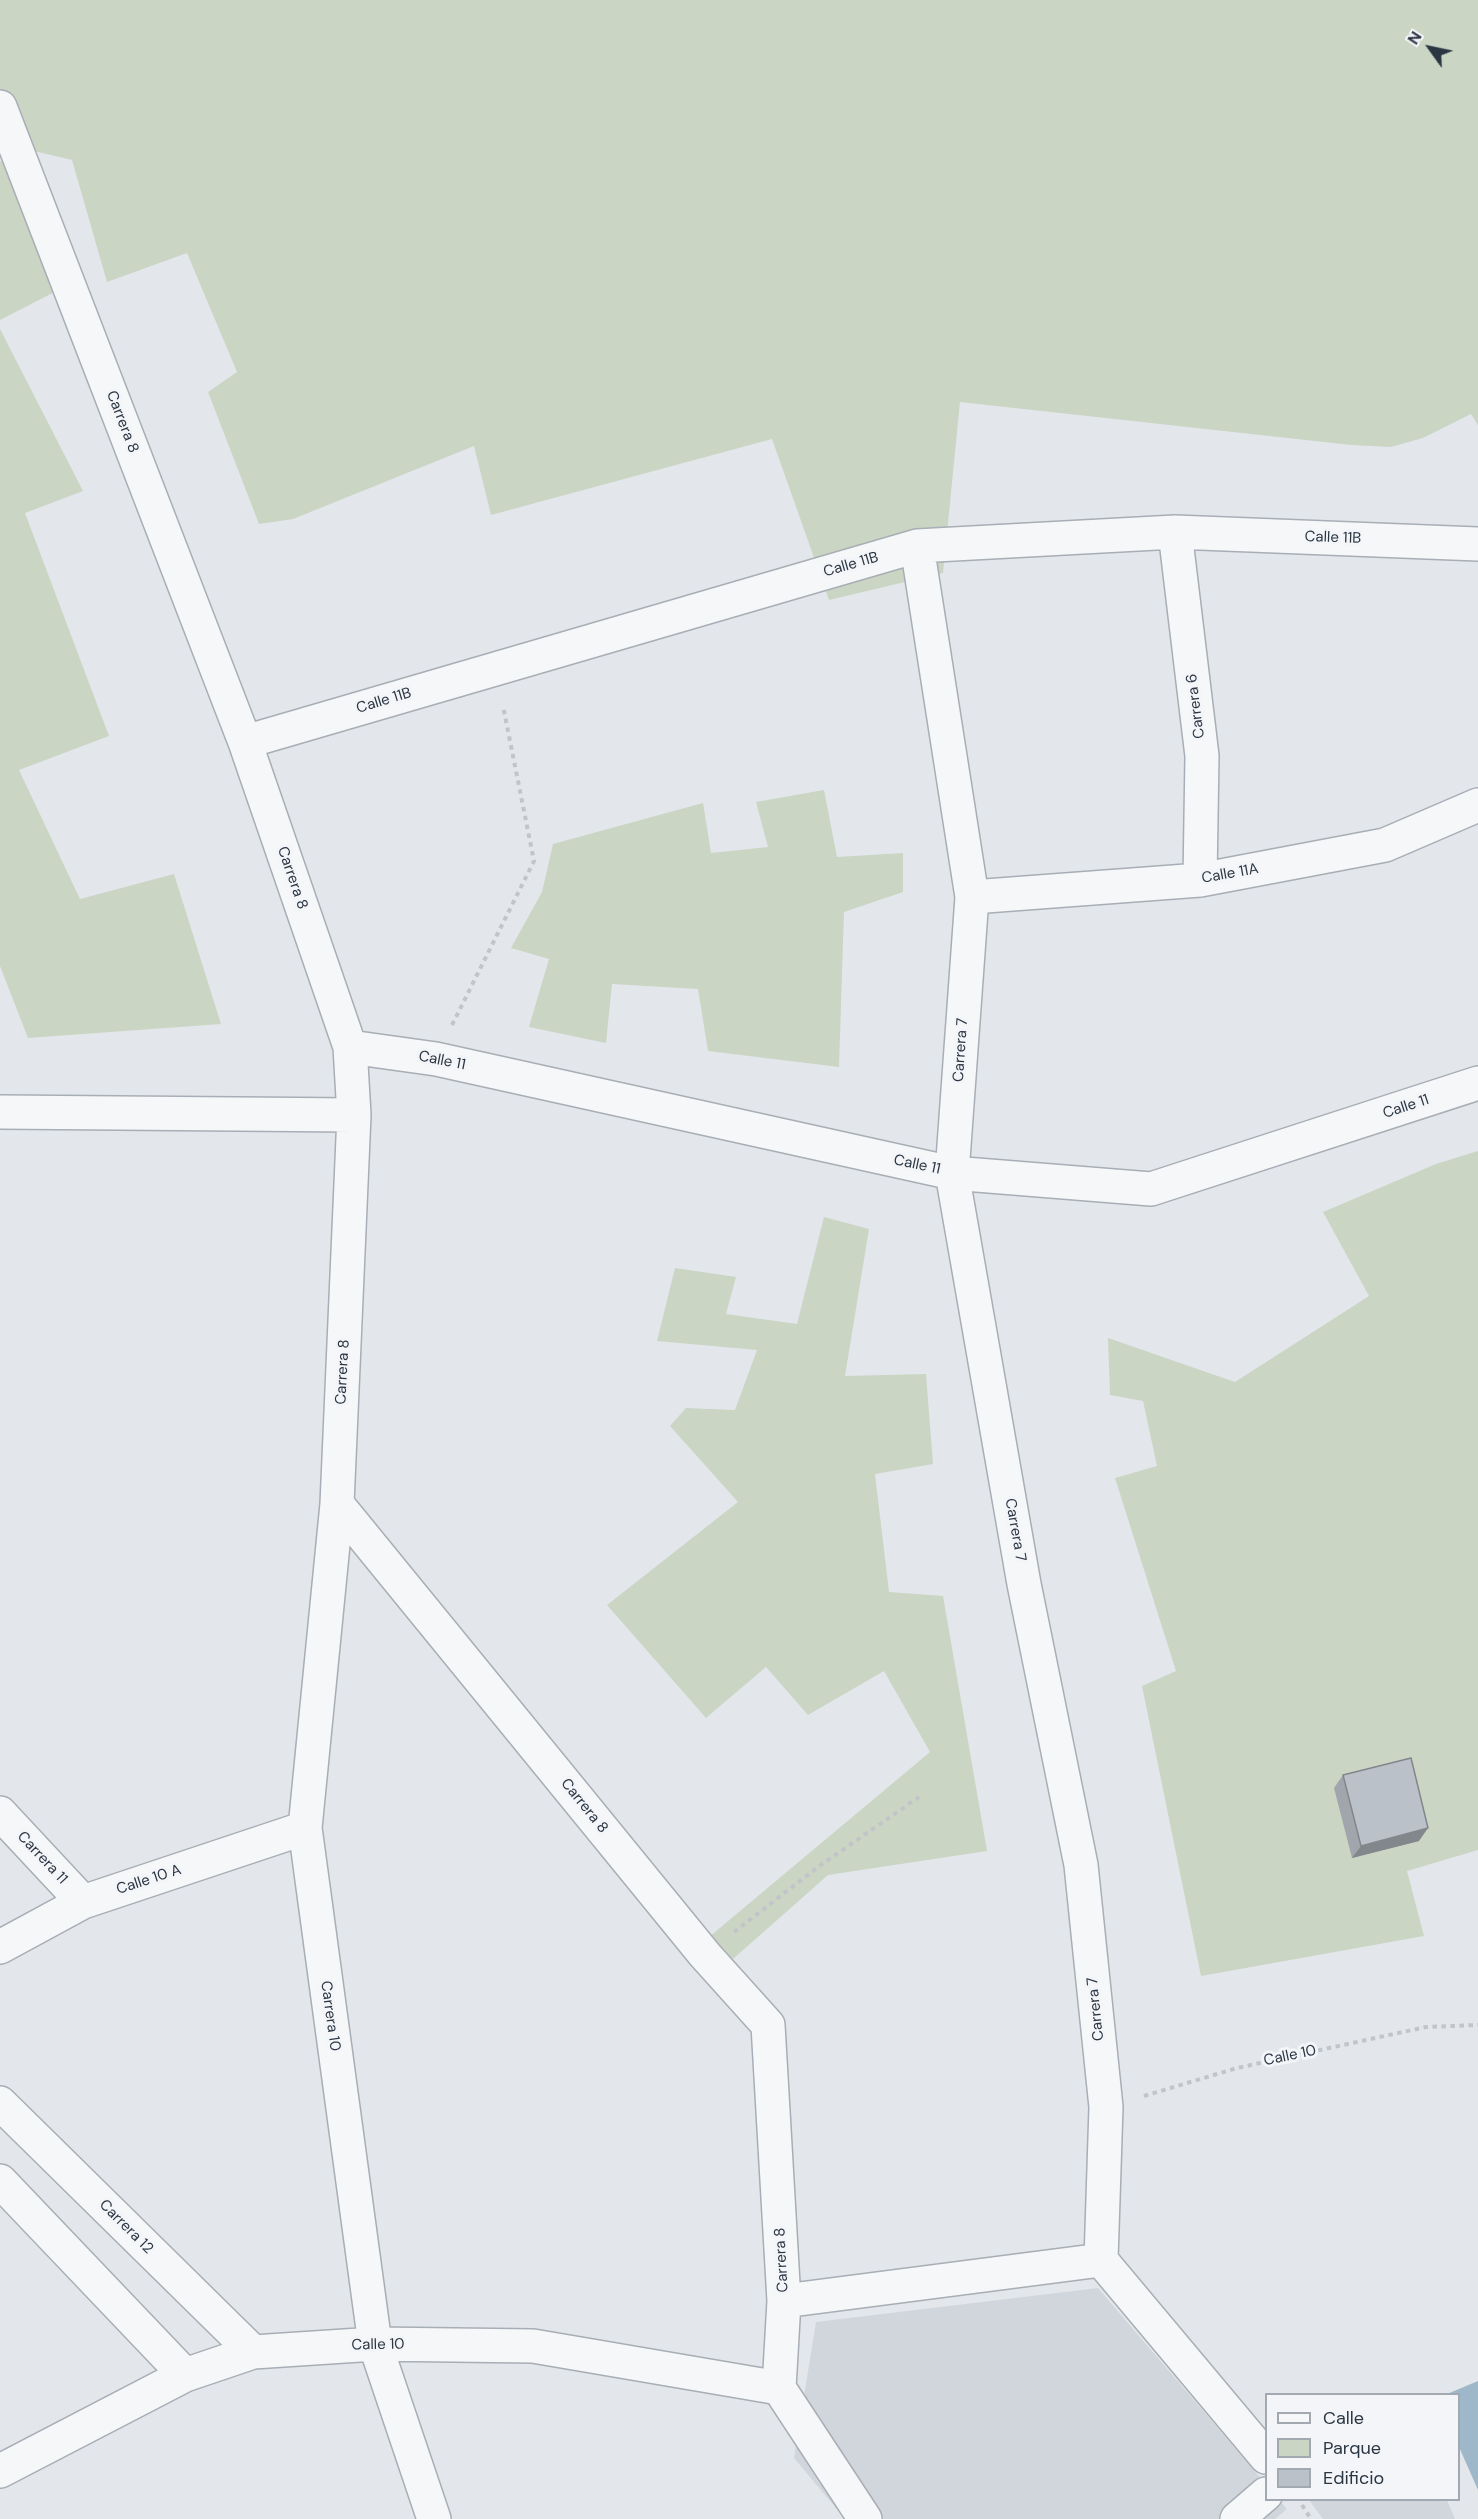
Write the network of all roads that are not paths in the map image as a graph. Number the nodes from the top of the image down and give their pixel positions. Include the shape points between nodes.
1 (0, 106) edge
2 (1175, 532) junction
3 (1478, 544) edge
4 (916, 546) junction
5 (245, 742) junction
6 (1478, 805) edge
7 (1200, 880) junction
8 (972, 897) junction
9 (350, 1047) junction
10 (1478, 1083) edge
11 (0, 1112) edge
12 (354, 1115) junction
13 (952, 1173) junction
14 (337, 1504) junction
15 (0, 1814) edge
16 (305, 1828) junction
17 (83, 1902) junction
18 (0, 1947) edge
19 (0, 2103) edge
20 (0, 2181) edge
21 (1101, 2260) junction
22 (784, 2301) junction
23 (375, 2344) junction
24 (253, 2352) junction
25 (185, 2375) junction
26 (779, 2388) junction
27 (1265, 2456) edge
28 (0, 2471) edge
29 (1265, 2495) edge
30 (434, 2519) edge
31 (865, 2519) edge
32 (1237, 2519) edge

1 - 5 street, Carrera 8
2 - 3 street, Calle 11B
2 - 4 street, Calle 11B
2 - 7 street, Carrera 6 via 1202,756
4 - 5 street, Calle 11B
4 - 8 street, Carrera 7
5 - 9 street, Carrera 8
6 - 7 street, Calle 11A via 1385,845
7 - 8 street, Calle 11A
8 - 13 street, Carrera 7
9 - 12 street, Carrera 8
9 - 13 street, Calle 11 via 436,1059
10 - 13 street, Calle 11 via 1151,1189
11 - 12 street
12 - 14 street, Carrera 8
13 - 21 street, Carrera 7 via 1024,1584 1081,1865 1106,2108
14 - 16 street, Carrera 10
14 - 22 street, Carrera 8 via 705,1955 768,2025
15 - 17 street, Carrera 11
16 - 17 street, Calle 10 A
16 - 23 street, Carrera 10
17 - 18 street, Calle 10 A
19 - 24 street, Carrera 12
20 - 25 street
21 - 22 street
21 - 27 street
22 - 26 street, Carrera 8
23 - 24 street, Calle 10
23 - 26 street, Calle 10 via 533,2346
23 - 30 street, Carrera 10
24 - 25 street, Calle 10
25 - 28 street, Calle 10
26 - 31 street
29 - 32 street

